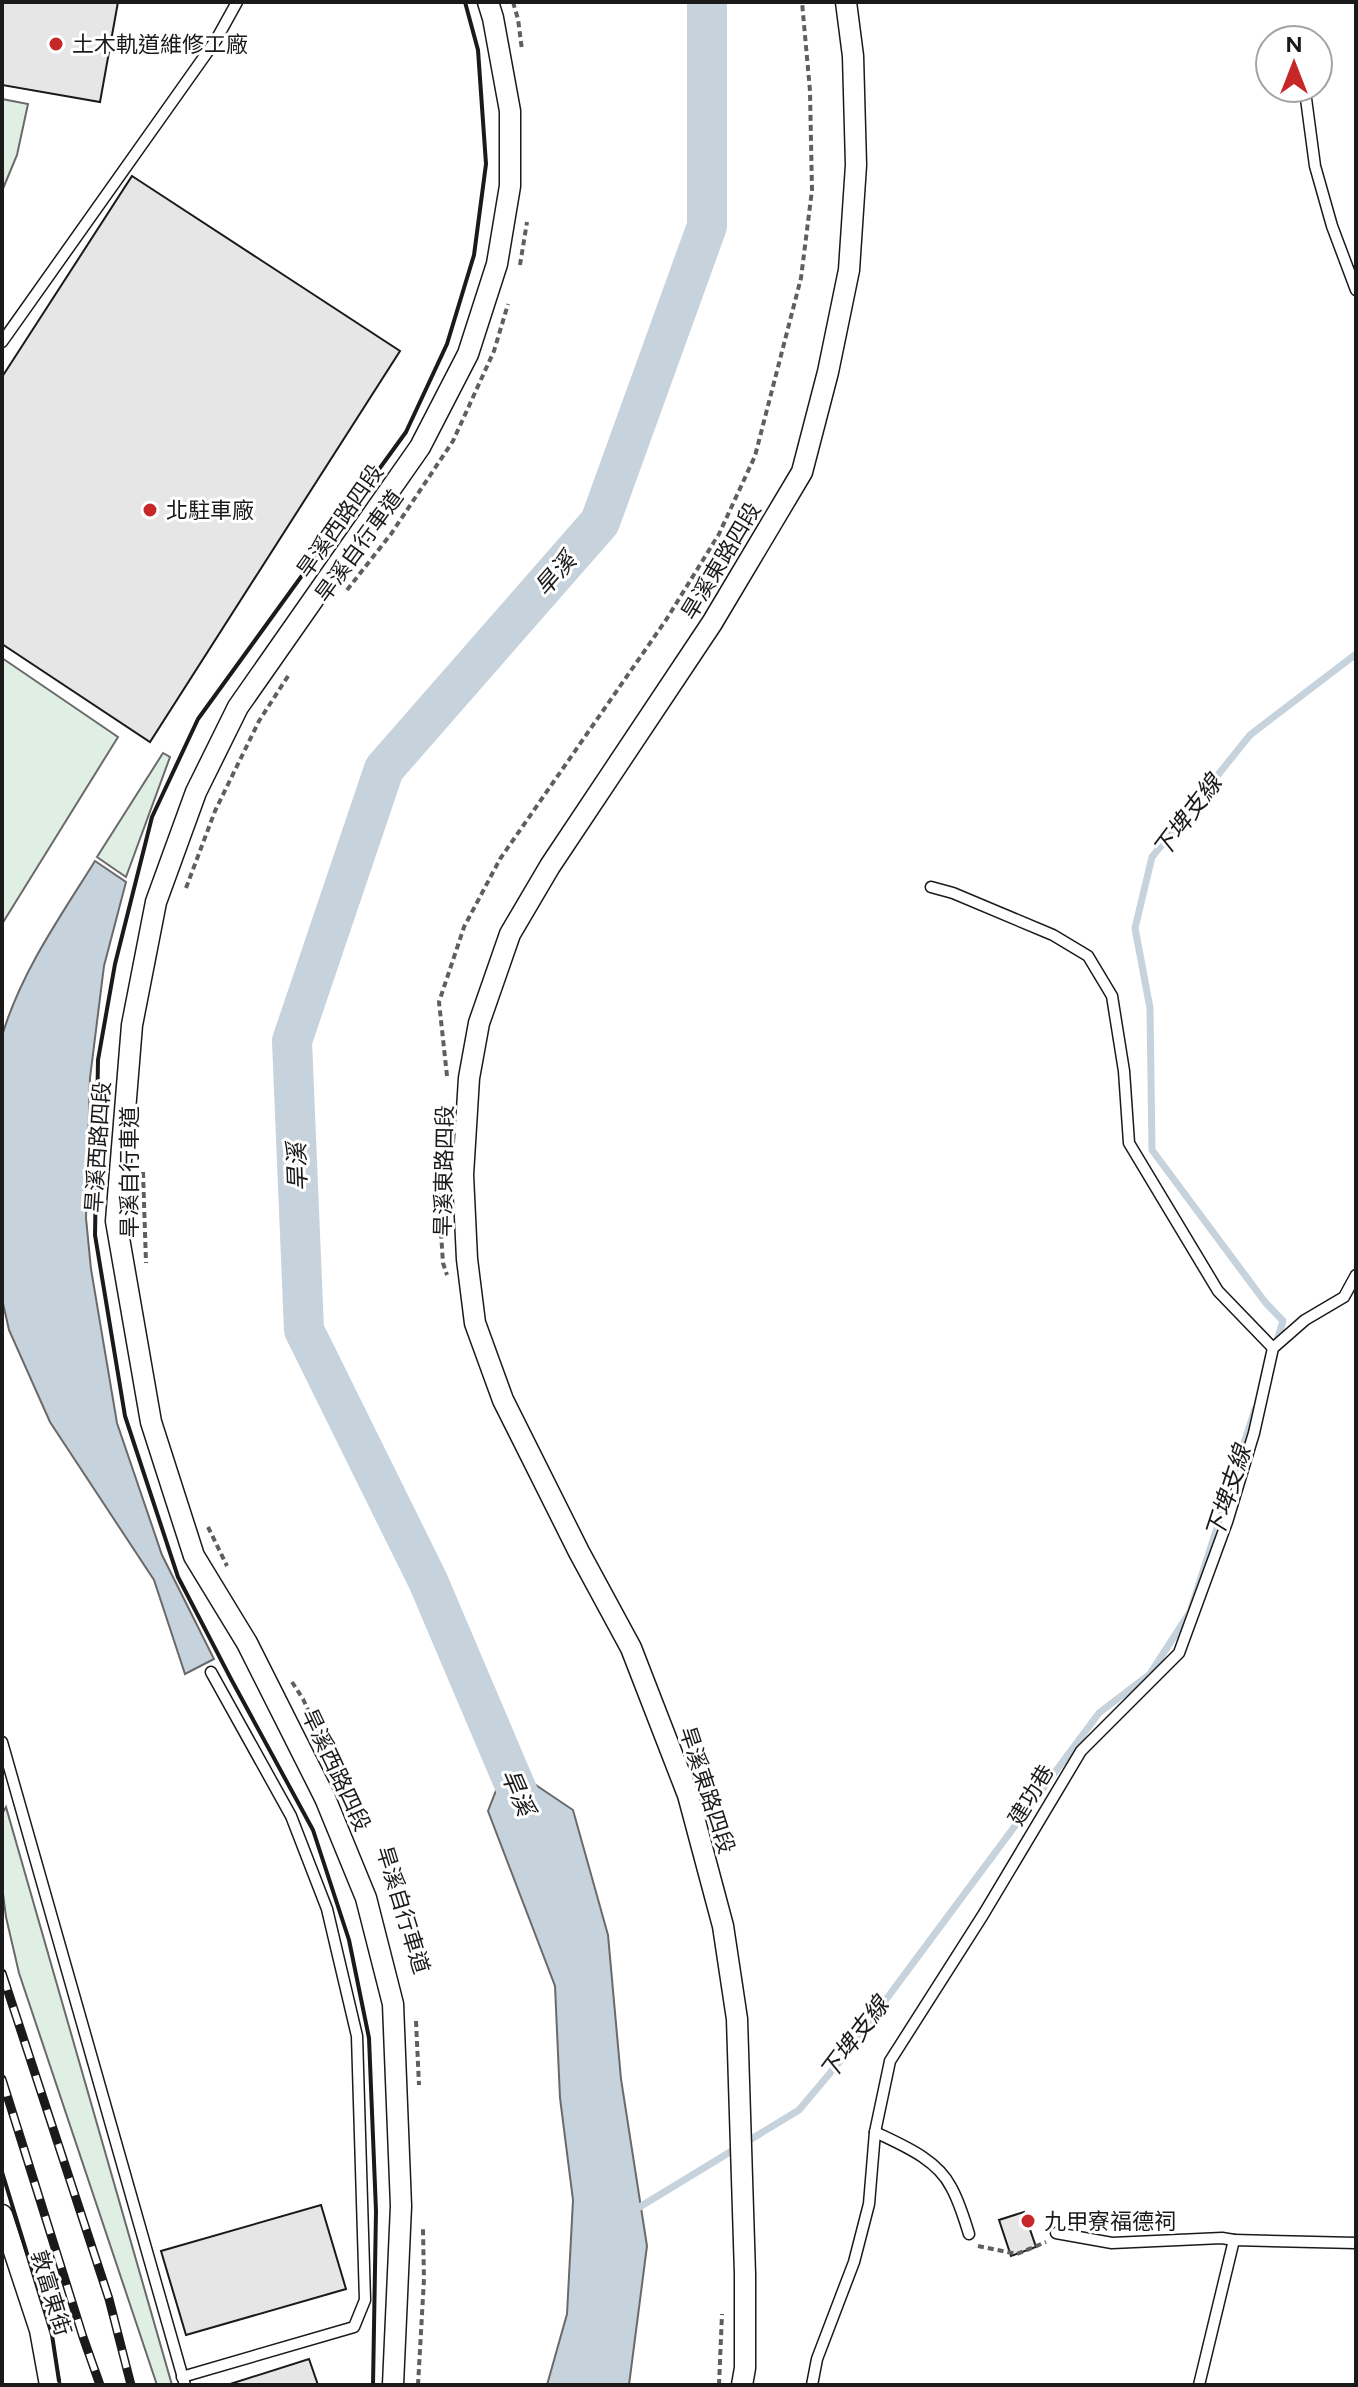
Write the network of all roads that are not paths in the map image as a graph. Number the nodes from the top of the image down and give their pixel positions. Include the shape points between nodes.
1 (237, 2) edge
2 (488, 2) edge
3 (846, 2) edge
4 (1307, 104) edge
5 (1356, 290) edge
6 (2, 342) edge
7 (931, 887) dead end
8 (1356, 1275) edge
9 (1273, 1348) junction
10 (211, 1672) dead end
11 (2, 1742) edge
12 (875, 2132) junction
13 (2, 2215) edge
14 (1056, 2233) road end
15 (969, 2234) road end
16 (1234, 2240) junction
17 (1356, 2243) edge
18 (183, 2381) edge
19 (50, 2385) edge
20 (393, 2385) edge
21 (742, 2385) edge
22 (812, 2385) edge
23 (1199, 2385) edge

1 - 6 lane via 216,40
2 - 20 street, 旱溪西路四段 via 510,111 510,186 497,264 468,354 420,447 238,707 196,792 156,902 132,1025 116,1221 151,1422 194,1556 247,1643 325,1798 366,1898 393,2004 401,2206
3 - 21 street, 旱溪東路四段 via 856,165 849,270 802,472 712,623 510,934 479,1023 469,1078 463,1175 475,1323 503,1400 631,1648 688,1795 723,1926 737,2019 745,2274
4 - 5 lane via 1315,166
7 - 9 lane via 1053,935 1088,956 1112,996 1129,1143 1218,1291
8 - 9 lane via 1344,1297 1305,1320
9 - 12 lane, 建功巷 via 1232,1507 1179,1653 1081,1751 890,2061
10 - 18 lane via 291,1816 327,1909 357,2036 365,2300 354,2327
11 - 18 lane
12 - 15 lane via 939,2170
12 - 22 lane, 建功巷 via 869,2204
13 - 19 street, 敦富東街 via 40,2330
14 - 16 lane via 1112,2243
16 - 17 lane
16 - 23 lane

